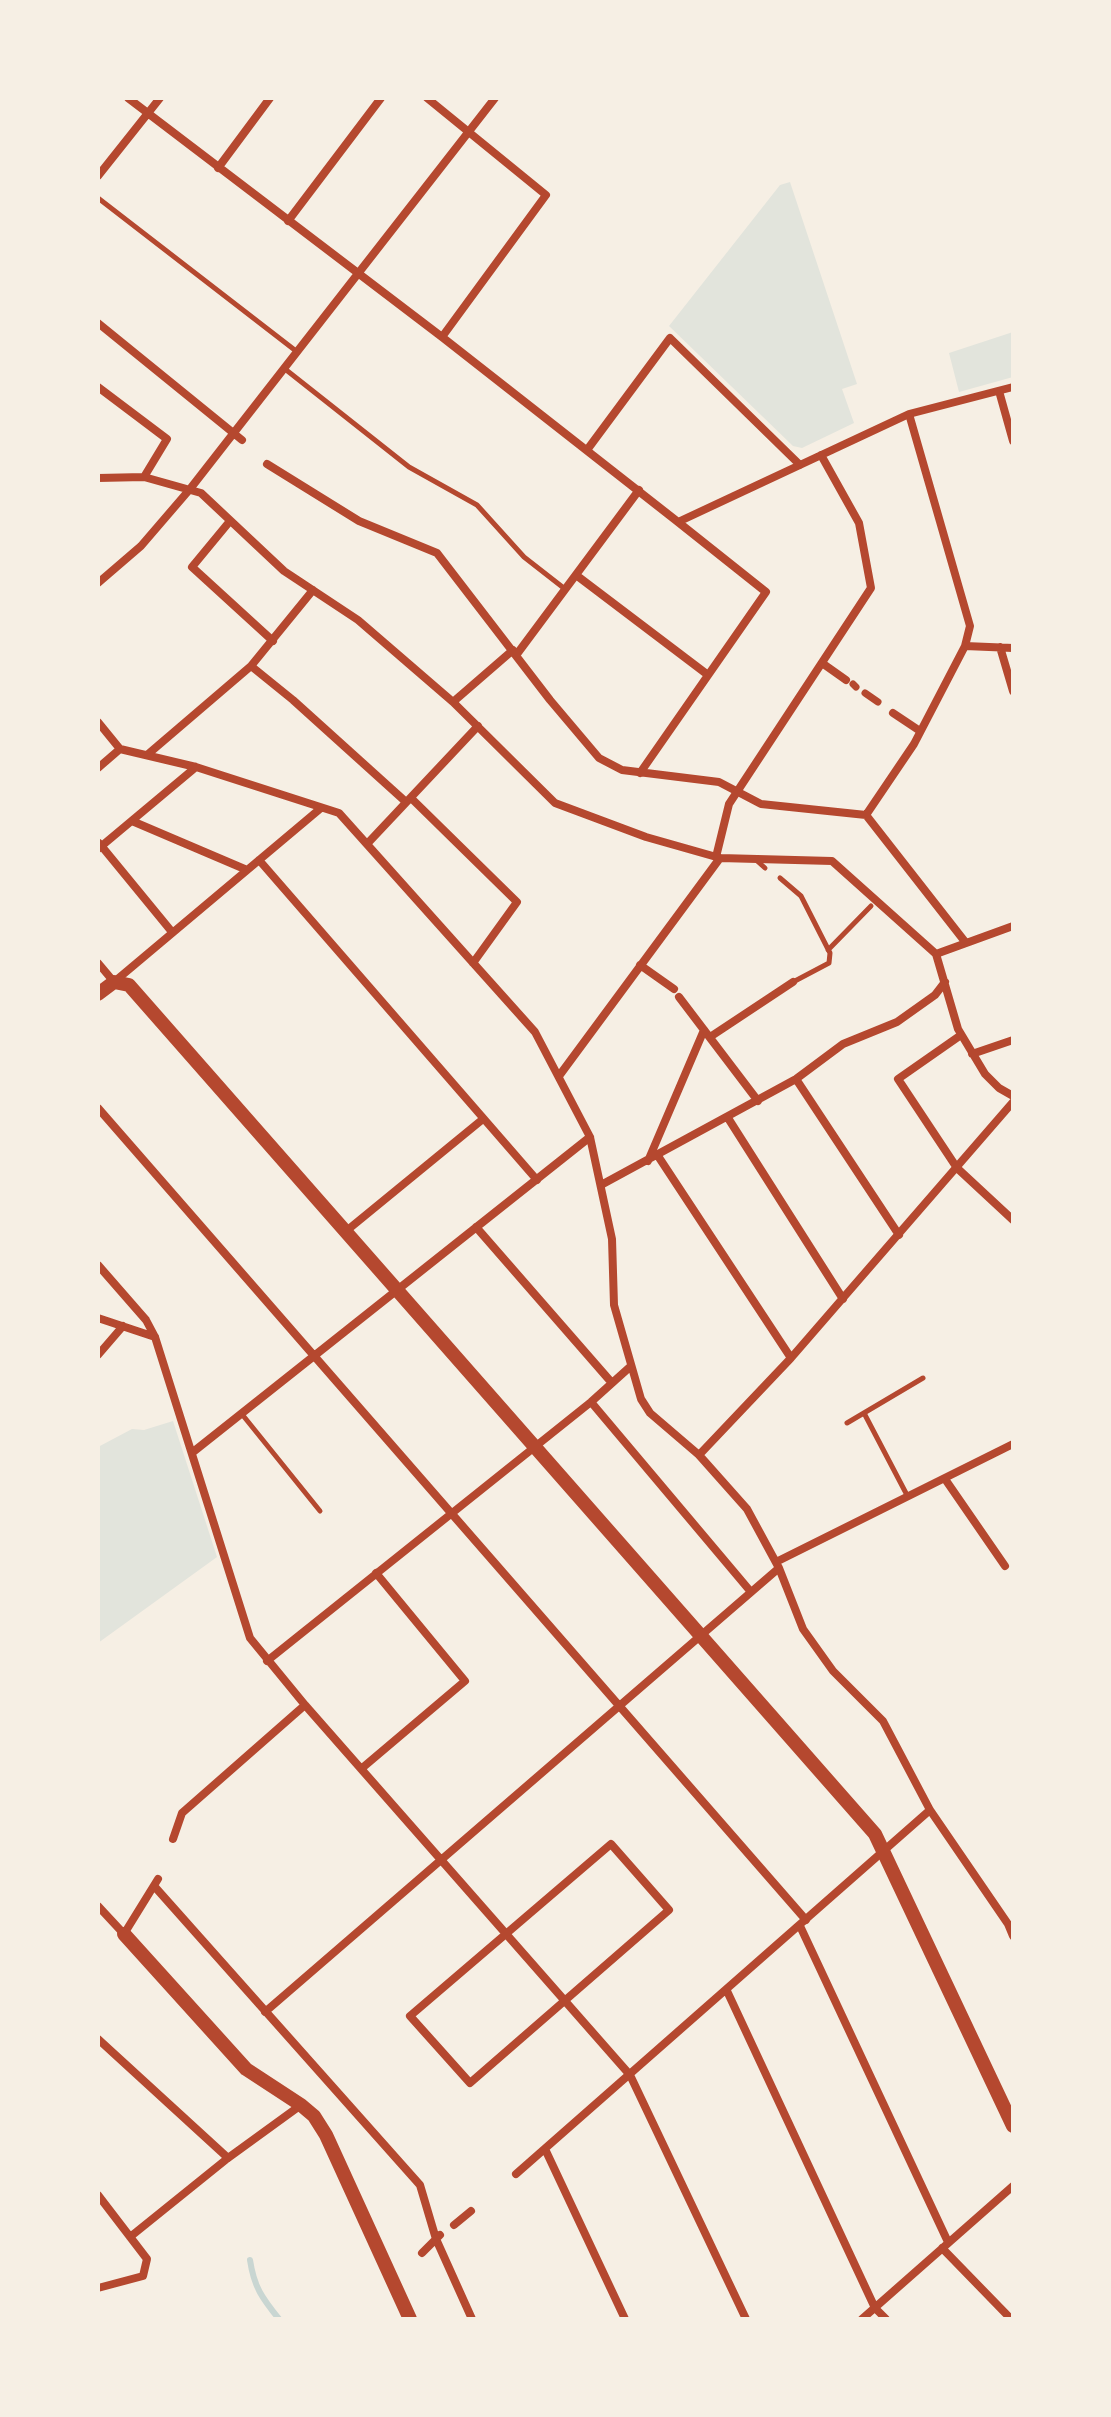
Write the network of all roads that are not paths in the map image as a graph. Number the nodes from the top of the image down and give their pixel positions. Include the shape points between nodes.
1 (128, 98) edge
2 (160, 98) edge
3 (270, 98) edge
4 (381, 98) edge
5 (427, 98) edge
6 (495, 98) edge
7 (148, 114) junction
8 (470, 131) junction
9 (218, 168) junction
10 (98, 176) edge
11 (98, 198) edge
12 (288, 221) junction
13 (357, 274) junction
14 (98, 323) edge
15 (442, 337) junction
16 (297, 352) junction
17 (284, 369) junction
18 (98, 387) edge
19 (1013, 387) edge
20 (999, 391) junction
21 (909, 414) junction
22 (234, 432) junction
23 (242, 440) dead end
24 (1013, 441) edge
25 (587, 450) junction
26 (821, 455) junction
27 (267, 464) dead end
28 (800, 465) junction
29 (144, 477) junction
30 (98, 478) edge
31 (190, 489) junction
32 (639, 490) junction
33 (230, 521) junction
34 (678, 522) junction
35 (576, 575) junction
36 (98, 583) edge
37 (565, 589) junction
38 (313, 590) junction
39 (273, 641) junction
40 (965, 646) junction
41 (1000, 647) junction
42 (1013, 648) edge
43 (515, 652) junction
44 (822, 663) junction
45 (251, 666) junction
46 (708, 675) junction
47 (852, 684) dead end
48 (1013, 691) edge
49 (865, 693) dead end
50 (453, 702) junction
51 (878, 702) dead end
52 (893, 713) dead end
53 (98, 722) edge
54 (478, 726) junction
55 (920, 731) junction
56 (120, 749) junction
57 (147, 755) junction
58 (196, 767) junction
59 (98, 768) edge
60 (640, 773) junction
61 (738, 791) junction
62 (408, 800) junction
63 (321, 808) junction
64 (866, 815) junction
65 (132, 821) junction
66 (367, 844) junction
67 (99, 846) edge
68 (718, 858) junction
69 (754, 858) junction
70 (259, 860) junction
71 (765, 868) dead end
72 (247, 870) junction
73 (780, 878) dead end
74 (871, 906) dead end
75 (1013, 926) edge
76 (172, 932) junction
77 (966, 943) junction
78 (828, 950) junction
79 (936, 954) junction
80 (98, 963) edge
81 (473, 963) junction
82 (640, 965) junction
83 (114, 982) junction
84 (793, 982) joint
85 (945, 982) junction
86 (674, 989) dead end
87 (98, 994) edge
88 (679, 997) dead end
89 (707, 1033) junction
90 (961, 1035) junction
91 (1013, 1040) edge
92 (972, 1054) junction
93 (559, 1076) junction
94 (796, 1079) junction
95 (1013, 1099) edge
96 (758, 1101) junction
97 (98, 1108) edge
98 (728, 1118) junction
99 (483, 1119) junction
100 (590, 1137) junction
101 (658, 1156) junction
102 (648, 1161) junction
103 (957, 1168) junction
104 (537, 1180) junction
105 (601, 1185) junction
106 (1013, 1220) edge
107 (476, 1227) junction
108 (345, 1232) junction
109 (899, 1235) junction
110 (98, 1265) edge
111 (396, 1290) junction
112 (843, 1299) junction
113 (98, 1318) edge
114 (123, 1326) junction
115 (155, 1337) junction
116 (98, 1355) edge
117 (313, 1356) junction
118 (791, 1358) junction
119 (631, 1366) junction
120 (923, 1378) dead end
121 (612, 1383) junction
122 (591, 1402) junction
123 (241, 1413) junction
124 (864, 1413) junction
125 (847, 1423) dead end
126 (1013, 1444) edge
127 (534, 1447) junction
128 (193, 1452) junction
129 (699, 1455) junction
130 (945, 1479) junction
131 (908, 1497) junction
132 (320, 1511) dead end
133 (451, 1512) junction
134 (778, 1565) junction
135 (1005, 1566) dead end
136 (376, 1573) junction
137 (751, 1592) junction
138 (700, 1637) junction
139 (267, 1661) junction
140 (305, 1705) junction
141 (619, 1707) junction
142 (361, 1769) junction
143 (930, 1810) junction
144 (173, 1839) dead end
145 (883, 1852) junction
146 (441, 1860) junction
147 (100, 1910) edge
148 (1011, 1922) edge
149 (803, 1923) junction
150 (506, 1933) junction
151 (124, 1934) junction
152 (1013, 1936) edge
153 (727, 1991) junction
154 (566, 2001) junction
155 (265, 2012) junction
156 (98, 2039) edge
157 (630, 2075) junction
158 (301, 2105) junction
159 (1013, 2126) edge
160 (545, 2149) junction
161 (228, 2158) junction
162 (516, 2174) dead end
163 (1013, 2186) edge
164 (98, 2195) edge
165 (471, 2211) dead end
166 (454, 2225) dead end
167 (130, 2237) junction
168 (438, 2237) junction
169 (945, 2245) junction
170 (422, 2253) dead end
171 (98, 2288) edge
172 (875, 2308) junction
173 (410, 2319) edge
174 (472, 2319) edge
175 (625, 2319) edge
176 (746, 2319) edge
177 (862, 2319) edge
178 (886, 2319) edge
179 (1011, 2319) edge

1 - 7 street
2 - 7 street
3 - 9 street
4 - 12 street
5 - 8 street
6 - 8 street
7 - 9 street
7 - 10 street
8 - 13 street
8 - 15 street via 546,195
9 - 12 street
11 - 16 lane
12 - 13 street
13 - 15 street
13 - 16 street
14 - 22 street
15 - 25 street
16 - 17 street
17 - 22 street
17 - 37 lane via 409,467 477,505 524,557
18 - 29 street via 167,439
19 - 20 street
20 - 21 street
20 - 24 street
21 - 26 street
21 - 40 street via 970,626
22 - 23 street
22 - 31 street
25 - 28 street via 670,338
25 - 32 street
26 - 28 street
26 - 44 street via 859,523 871,588
27 - 43 street via 359,521 437,553
28 - 34 street
29 - 30 street
29 - 31 street
31 - 33 street
31 - 36 street via 141,546
32 - 34 street
32 - 35 street
33 - 38 street
33 - 39 street via 192,567
34 - 46 street via 766,592
35 - 37 street
35 - 46 street
37 - 43 street
38 - 39 street
38 - 50 street via 358,620
39 - 45 street
40 - 41 street
40 - 55 street
41 - 42 street
41 - 48 street
43 - 50 street
43 - 60 street via 599,758
44 - 47 street
44 - 61 street
45 - 57 street
45 - 62 street
46 - 60 street
49 - 51 street
50 - 54 street
52 - 55 street
53 - 56 street
54 - 62 street
54 - 68 street via 555,803
55 - 64 street
56 - 57 street
56 - 59 street
57 - 58 street
58 - 63 street
58 - 65 street
60 - 61 street via 719,782
61 - 64 street via 761,804
61 - 68 street via 729,804
62 - 66 street
62 - 81 street via 517,902
63 - 66 street via 339,813
63 - 70 street
64 - 77 street
65 - 67 street
65 - 72 street
66 - 81 street
67 - 76 street
68 - 69 street
68 - 82 street
69 - 71 lane
69 - 79 street via 832,861
70 - 72 street
70 - 99 street
72 - 76 street
73 - 78 lane via 801,896
74 - 78 lane
75 - 77 street
76 - 83 street
77 - 79 street
78 - 84 lane via 829,963
79 - 85 street
80 - 83 street
81 - 93 street via 535,1032
82 - 86 street
82 - 93 street
83 - 87 street
83 - 108 street via 129,985
84 - 89 street
85 - 90 street
85 - 94 street via 897,1022 843,1044
88 - 89 street
89 - 96 street
89 - 102 street
90 - 92 street
90 - 103 street via 898,1079
91 - 92 street
92 - 95 street
93 - 100 street
94 - 96 street
94 - 109 street
95 - 103 street
96 - 98 street
97 - 117 street
98 - 101 street
98 - 112 street
99 - 104 street
99 - 108 street
100 - 104 street
100 - 105 street
101 - 102 street
101 - 118 street
102 - 105 street
103 - 106 street
103 - 109 street
104 - 107 street
105 - 119 street via 612,1239 614,1305
107 - 111 street
107 - 121 street
108 - 111 street
109 - 112 street
110 - 115 street
111 - 117 street
111 - 127 street
112 - 118 street
113 - 114 street
114 - 115 street
114 - 116 street
115 - 128 street
117 - 123 street
117 - 133 street
118 - 129 street
119 - 121 street
119 - 129 street via 650,1413
120 - 124 lane
121 - 122 street
122 - 127 street
122 - 137 street
123 - 128 street
123 - 132 lane
124 - 125 lane
124 - 131 lane
126 - 130 street
127 - 133 street
127 - 138 street
128 - 139 street via 250,1638
129 - 134 street via 747,1509
130 - 131 street
130 - 135 street
131 - 134 street
133 - 136 street
133 - 141 street
134 - 137 street
134 - 143 street via 803,1629 833,1671 883,1721
136 - 139 street
136 - 142 street via 465,1681
137 - 138 street
138 - 141 street
138 - 145 street via 875,1834
139 - 140 street
140 - 142 street
140 - 144 street via 182,1813
141 - 146 street
141 - 149 street
142 - 146 street
143 - 145 street
143 - 148 street
145 - 149 street
145 - 159 street
146 - 150 street
146 - 155 street
147 - 151 street
148 - 152 street
149 - 153 street
149 - 169 street
150 - 154 street
150 - 154 street via 410,2016 470,2083
150 - 154 street via 611,1844 669,1910
151 - 155 street via 156,1883
151 - 158 street via 246,2069
153 - 157 street
153 - 172 street
154 - 157 street
155 - 168 street via 420,2185
156 - 161 street
157 - 160 street
157 - 176 street
158 - 161 street
158 - 173 street via 326,2135
160 - 162 street
160 - 175 street
161 - 167 street
163 - 169 street
164 - 167 street
165 - 166 street
167 - 171 street via 147,2259 143,2276
168 - 170 street
168 - 174 street
169 - 172 street
169 - 179 street
172 - 177 street
172 - 178 street

